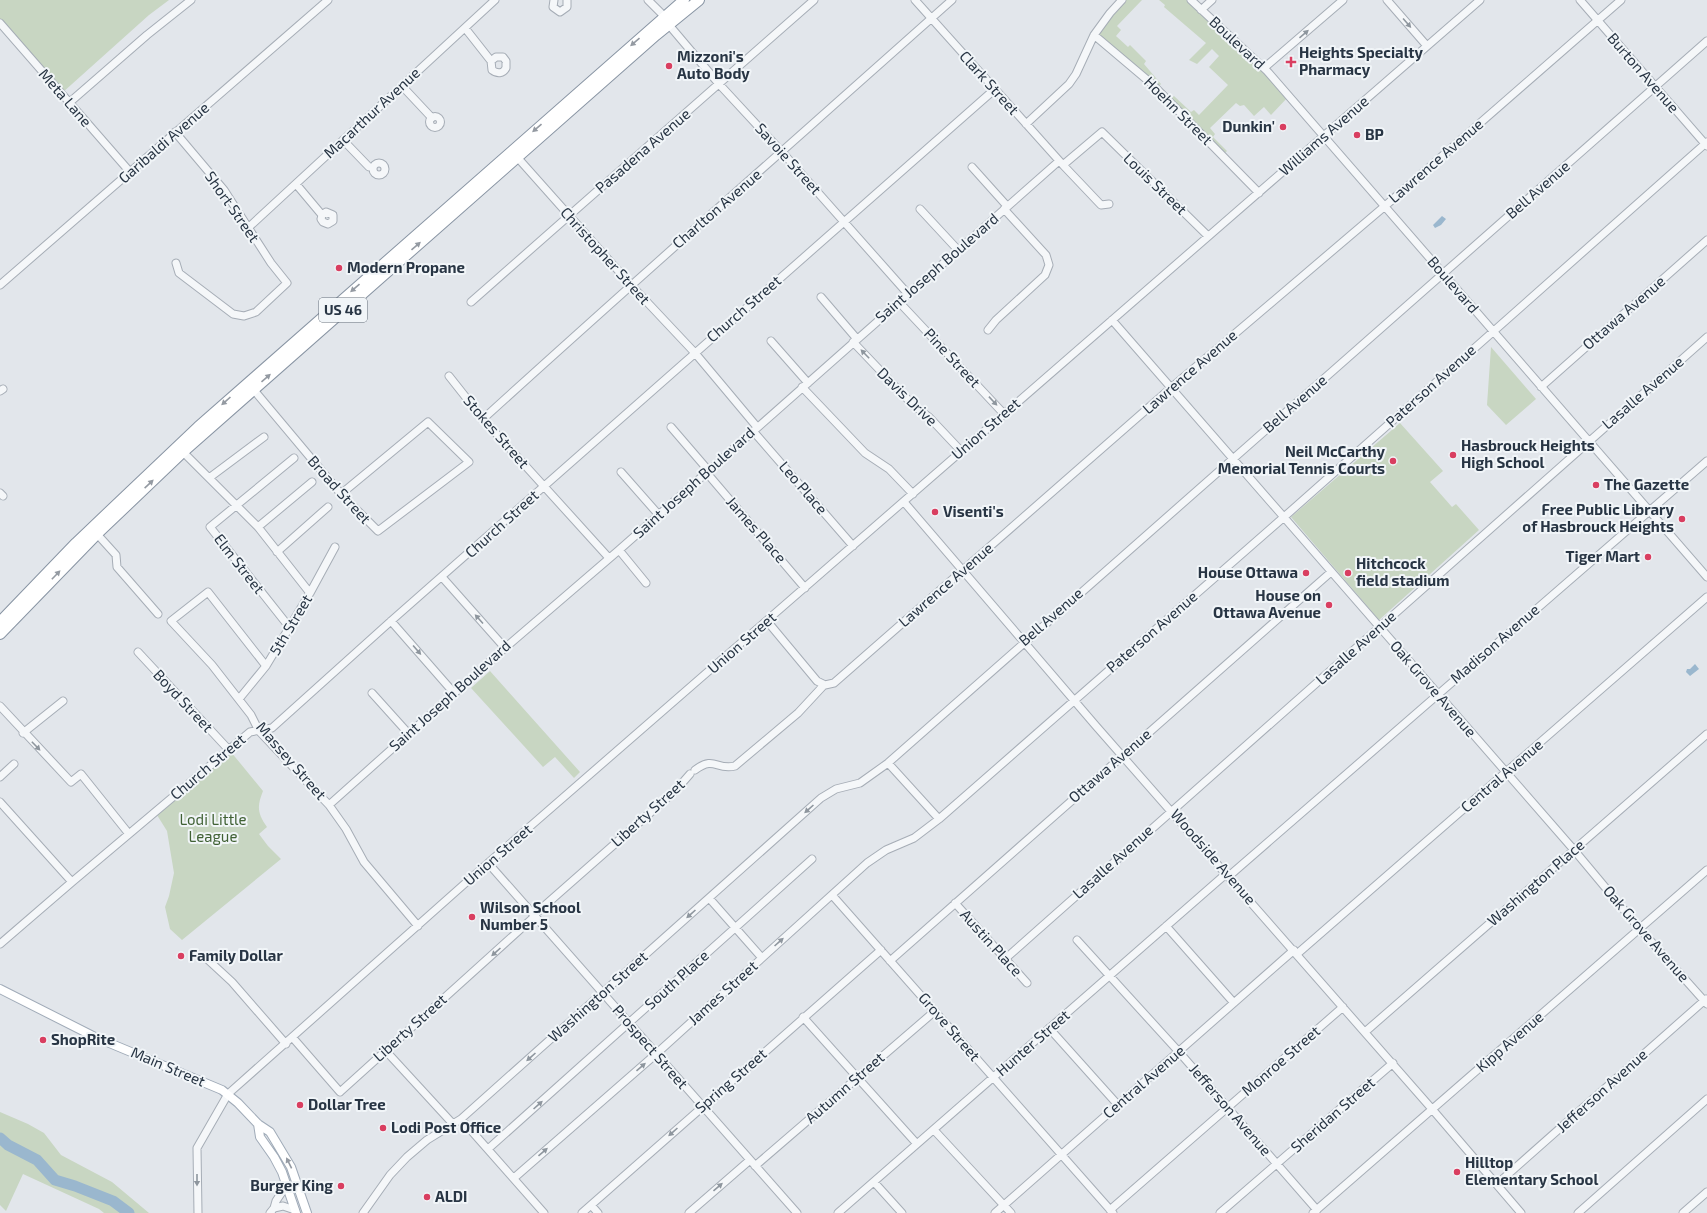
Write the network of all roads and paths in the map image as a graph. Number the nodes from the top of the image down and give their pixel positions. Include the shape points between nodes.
1 (191, 0) edge
2 (328, 0) edge
3 (495, 0) edge
4 (567, 0) edge
5 (648, 0) edge
6 (678, 0) edge
7 (684, 0) edge
8 (699, 0) edge
9 (814, 0) edge
10 (915, 0) edge
11 (952, 0) edge
12 (1122, 0) edge
13 (1191, 0) edge
14 (1212, 0) edge
15 (1343, 0) edge
16 (1387, 0) edge
17 (1480, 0) edge
18 (1580, 0) edge
19 (1621, 0) edge
20 (553, 1) edge
21 (1201, 10) junction
22 (931, 18) junction
23 (1597, 20) junction
24 (666, 21) junction
25 (0, 23) edge
26 (465, 28) junction
27 (1094, 35) junction
28 (1707, 41) edge
29 (1427, 46) junction
30 (491, 61) dead end
31 (1264, 68) junction
32 (719, 84) junction
33 (402, 86) junction
34 (1655, 87) junction
35 (995, 89) junction
36 (70, 102) junction
37 (432, 118) dead end
38 (1026, 124) junction
39 (175, 132) junction
40 (1102, 132) joint
41 (1324, 136) junction
42 (343, 140) junction
43 (1706, 144) edge
44 (782, 152) junction
45 (517, 157) junction
46 (1061, 163) junction
47 (373, 167) dead end
48 (972, 167) dead end
49 (130, 172) junction
50 (296, 184) junction
51 (1259, 193) junction
52 (1109, 204) dead end
53 (1385, 206) junction
54 (1006, 208) junction
55 (920, 209) dead end
56 (322, 215) dead end
57 (568, 216) junction
58 (845, 222) junction
59 (249, 227) junction
60 (1208, 236) junction
61 (1707, 240) edge
62 (958, 250) junction
63 (176, 263) dead end
64 (1443, 274) junction
65 (0, 285) edge
66 (630, 285) junction
67 (908, 294) junction
68 (821, 297) dead end
69 (471, 302) dead end
70 (899, 302) junction
71 (1112, 320) junction
72 (988, 330) dead end
73 (1493, 331) junction
74 (1707, 337) edge
75 (772, 341) dead end
76 (855, 341) junction
77 (695, 353) junction
78 (449, 376) dead end
79 (805, 385) junction
80 (1542, 387) junction
81 (1171, 388) junction
82 (253, 389) junction
83 (1004, 414) junction
84 (483, 419) junction
85 (671, 427) dead end
86 (755, 429) junction
87 (264, 437) dead end
88 (1589, 441) junction
89 (961, 451) junction
90 (183, 452) junction
91 (294, 458) dead end
92 (1233, 459) junction
93 (1707, 461) edge
94 (707, 471) junction
95 (622, 472) dead end
96 (209, 478) junction
97 (312, 482) dead end
98 (544, 486) junction
99 (340, 494) junction
100 (912, 494) junction
101 (904, 502) junction
102 (236, 505) junction
103 (328, 507) dead end
104 (1650, 511) junction
105 (658, 514) junction
106 (1284, 517) junction
107 (258, 527) junction
108 (97, 534) junction
109 (854, 546) junction
110 (335, 547) dead end
111 (618, 550) junction
112 (277, 552) junction
113 (609, 558) junction
114 (963, 571) junction
115 (1331, 572) junction
116 (1707, 576) edge
117 (442, 577) junction
118 (646, 583) dead end
119 (805, 588) junction
120 (310, 593) junction
121 (1707, 597) edge
122 (158, 614) dead end
123 (391, 621) junction
124 (767, 621) junction
125 (0, 622) edge
126 (1379, 627) junction
127 (290, 628) junction
128 (0, 634) edge
129 (1024, 642) junction
130 (505, 648) junction
131 (138, 652) dead end
132 (266, 666) junction
133 (824, 685) junction
134 (372, 693) dead end
135 (454, 693) junction
136 (1438, 694) junction
137 (239, 699) junction
138 (1074, 700) junction
139 (62, 701) dead end
140 (0, 706) edge
141 (260, 731) junction
142 (23, 733) junction
143 (408, 733) junction
144 (1707, 734) edge
145 (229, 750) junction
146 (1122, 755) junction
147 (888, 763) junction
148 (14, 764) dead end
149 (1506, 773) junction
150 (0, 777) edge
151 (841, 788) joint
152 (0, 802) edge
153 (329, 805) junction
154 (1172, 810) junction
155 (939, 819) junction
156 (129, 834) junction
157 (1574, 850) junction
158 (812, 859) dead end
159 (488, 864) junction
160 (1707, 870) edge
161 (1228, 875) junction
162 (72, 882) junction
163 (832, 895) junction
164 (709, 898) junction
165 (955, 903) junction
166 (534, 916) junction
167 (418, 926) junction
168 (1166, 926) junction
169 (735, 928) junction
170 (1640, 929) junction
171 (1077, 940) dead end
172 (0, 944) edge
173 (881, 950) junction
174 (1296, 952) junction
175 (205, 957) dead end
176 (762, 958) junction
177 (1005, 958) junction
178 (890, 961) junction
179 (1110, 976) junction
180 (1027, 983) dead end
181 (0, 989) edge
182 (603, 993) junction
183 (1706, 1001) edge
184 (1234, 1003) junction
185 (1343, 1007) junction
186 (935, 1011) junction
187 (803, 1018) junction
188 (629, 1023) junction
189 (1049, 1028) junction
190 (1365, 1032) junction
191 (293, 1038) junction
192 (286, 1044) junction
193 (385, 1050) junction
194 (1179, 1052) junction
195 (656, 1054) junction
196 (1393, 1063) junction
197 (857, 1077) junction
198 (993, 1077) junction
199 (228, 1094) junction
200 (1707, 1099) edge
201 (1118, 1105) junction
202 (702, 1106) junction
203 (1227, 1108) junction
204 (1432, 1109) junction
205 (461, 1119) junction
206 (258, 1124) junction
207 (453, 1124) junction
208 (934, 1130) junction
209 (918, 1144) junction
210 (488, 1149) junction
211 (1062, 1155) junction
212 (752, 1163) junction
213 (1276, 1164) junction
214 (514, 1178) junction
215 (874, 1182) junction
216 (1497, 1184) junction
217 (286, 1186) junction
218 (1707, 1192) edge
219 (591, 1205) junction
220 (1004, 1205) junction
221 (272, 1211) edge
222 (1112, 1211) edge
223 (1315, 1211) edge
224 (295, 1212) edge
225 (198, 1213) edge
226 (307, 1213) edge
227 (364, 1213) edge
228 (544, 1213) edge
229 (582, 1213) edge
230 (598, 1213) edge
231 (689, 1213) edge
232 (797, 1213) edge
233 (838, 1213) edge
234 (902, 1213) edge
235 (995, 1213) edge
236 (1011, 1213) edge
237 (1220, 1213) edge
238 (1521, 1213) edge
239 (1578, 1213) edge
240 (1684, 1213) edge

1 - 36 street
2 - 39 street, Garibaldi Avenue
3 - 26 street, Macarthur Avenue
4 - 20 street via 567,7 563,11 555,9
5 - 24 street, Savoie Street
6 - 24 highway
7 - 24 highway, US 46
8 - 24 highway, US 46
9 - 32 street, Pasadena Avenue
10 - 22 street, Clark Street
11 - 22 street, Charlton Avenue
12 - 27 street
13 - 21 street, Boulevard
14 - 21 street
31 -> 15 street
16 -> 29 street
17 - 29 street, Williams Avenue
18 - 23 street, Burton Avenue
19 - 23 street, Lawrence Avenue
21 - 31 street, Boulevard
22 - 35 street, Clark Street
22 - 44 street, Charlton Avenue
23 - 34 street, Burton Avenue
23 - 53 street, Lawrence Avenue
24 - 32 street, Savoie Street
24 - 45 highway, US 46
24 -> 125 highway, US 46 via 195,429 76,543
25 - 36 street, Meta Lane
26 - 30 street
26 - 33 street, Macarthur Avenue
27 - 38 street via 1069,84
27 - 51 street, Hoehn Street via 1152,84
28 - 34 street, Bell Avenue
29 - 41 street, Williams Avenue
31 - 41 street, Boulevard
32 - 44 street, Savoie Street
32 - 57 street, Pasadena Avenue
33 - 37 street
33 - 42 street, Macarthur Avenue
34 - 43 street, Burton Avenue
34 - 64 street, Bell Avenue
35 - 38 street, Clark Street
35 - 58 street, Church Street
36 - 49 street, Meta Lane
38 - 46 street, Clark Street
39 - 49 street, Garibaldi Avenue
39 - 59 street, Short Street via 224,190
40 - 46 street, Saint Joseph Boulevard
40 - 60 street, Louis Street
41 - 51 street, Williams Avenue
41 - 53 street, Boulevard
42 - 47 street via 369,167
42 - 50 street, Macarthur Avenue
43 - 73 street, Paterson Avenue
44 - 58 street, Savoie Street
44 - 66 street, Charlton Avenue
45 - 57 street, Christopher Street
82 -> 45 highway, US 46
46 - 52 street, Clark Street via 1101,205
46 - 54 street, Saint Joseph Boulevard
48 - 54 street
49 - 65 street, Garibaldi Avenue
50 - 56 street
50 - 59 street, Macarthur Avenue
51 - 60 street, Union Street
53 - 64 street, Boulevard
53 - 81 street, Lawrence Avenue
54 - 62 street, Saint Joseph Boulevard
54 - 72 street via 1046,255 1049,266 1045,275
55 - 62 street
57 - 66 street, Christopher Street
57 - 69 street, Pasadena Avenue
58 - 67 street, Savoie Street
58 - 77 street, Church Street
59 - 63 street, Short Street via 271,263 287,283 250,315 238,316 228,311 179,273
60 - 71 street, Union Street
61 - 80 street, Ottawa Avenue
62 - 67 street, Saint Joseph Boulevard
64 - 73 street, Boulevard
64 - 92 street, Bell Avenue
66 - 77 street, Christopher Street
66 - 84 street, Charlton Avenue
67 - 70 street, Saint Joseph Boulevard
68 - 76 street, Davis Drive
70 - 76 street, Saint Joseph Boulevard
70 -> 83 street, Pine Street
71 - 81 street, Oak Grove Avenue
71 - 83 street, Union Street
73 - 80 street, Boulevard
73 - 106 street, Paterson Avenue
74 - 88 street, Lasalle Avenue
75 - 79 street
76 - 79 street, Saint Joseph Boulevard
89 -> 76 street, Davis Drive via 929,417 913,405
77 - 86 street, Leo Place
77 - 98 street, Church Street
78 - 84 street, Stokes Street
79 - 86 street, Saint Joseph Boulevard
79 - 100 street via 865,453 889,469
80 - 88 street, Boulevard
81 - 92 street, Oak Grove Avenue
81 - 114 street, Lawrence Avenue
82 - 90 highway, US 46
82 - 99 street, Broad Street
83 - 89 street, Union Street
84 - 98 street, Stokes Street
85 - 94 street, James Place
86 - 94 street, Saint Joseph Boulevard
86 - 109 street, Leo Place
87 - 96 street
88 - 104 street, Boulevard
88 - 126 street, Lasalle Avenue
89 - 100 street, Union Street
90 - 96 street
108 -> 90 highway, US 46
91 - 102 street
92 - 106 street, Oak Grove Avenue
92 - 129 street, Bell Avenue
93 - 104 street, Madison Avenue
94 - 105 street, Saint Joseph Boulevard
94 - 119 street, James Place
95 - 105 street
96 - 102 street
97 - 107 street
98 - 113 street, Stokes Street
98 - 117 street, Church Street
99 - 99 street, Broad Street via 378,531 468,462 428,422
100 - 101 street, Union Street
101 - 109 street, Union Street
101 - 114 street, Woodside Avenue
102 - 107 street
102 - 127 street, Elm Street via 210,526
103 - 112 street
104 - 116 street, Boulevard
104 - 136 street, Madison Avenue
105 - 111 street, Saint Joseph Boulevard
106 - 115 street, Oak Grove Avenue
106 - 138 street, Paterson Avenue
107 - 112 street
108 - 122 street via 116,555 118,567
128 -> 108 highway, US 46
109 - 119 street, Union Street
110 - 120 street, 5th Street
111 - 113 street, Saint Joseph Boulevard
111 - 118 street
112 - 120 street
113 - 130 street, Saint Joseph Boulevard
114 - 129 street, Woodside Avenue
114 - 133 street, Lawrence Avenue via 834,683
115 - 126 street, Oak Grove Avenue
115 - 146 street, Ottawa Avenue
117 - 123 street, Church Street
130 -> 117 street
119 - 124 street, Union Street
120 - 127 street, 5th Street
121 - 149 street, Central Avenue
123 -> 135 street
123 - 141 street, Church Street via 272,728
124 - 133 street via 817,681
124 - 159 street, Union Street
126 - 136 street, Oak Grove Avenue
126 - 154 street, Lasalle Avenue
127 - 132 street, 5th Street
129 - 138 street, Woodside Avenue
129 - 147 street, Bell Avenue
130 - 135 street, Saint Joseph Boulevard
131 - 145 street, Boyd Street
132 - 137 street, 5th Street
132 - 137 street, Massey Street via 208,592 171,621
133 - 166 street, Liberty Street via 798,712 735,766 727,768 711,762 703,764
134 - 143 street
135 - 143 street, Saint Joseph Boulevard
136 - 149 street, Oak Grove Avenue
136 - 161 street, Madison Avenue
137 - 141 street, Massey Street
138 - 146 street, Woodside Avenue
138 - 155 street, Paterson Avenue
139 - 142 street
140 - 142 street
141 - 145 street, Church Street via 250,732
141 - 153 street, Massey Street
142 -> 156 street via 71,782 81,774
143 - 153 street, Saint Joseph Boulevard
144 - 157 street, Washington Place
145 - 156 street, Church Street
146 - 154 street, Woodside Avenue
146 - 165 street, Ottawa Avenue
147 - 151 street, Bell Avenue via 860,783
147 - 155 street
148 - 150 street
149 - 157 street, Oak Grove Avenue
149 - 174 street, Central Avenue
151 -> 164 street, Washington Street via 821,798
152 - 162 street
153 - 167 street, Massey Street via 364,862
154 - 161 street, Woodside Avenue
154 - 177 street, Lasalle Avenue
155 - 163 street, James Street via 914,838 876,856
156 - 162 street, Church Street
157 - 170 street, Oak Grove Avenue
157 - 190 street, Washington Place
158 - 169 street, South Place
159 - 166 street, Prospect Street
159 - 167 street, Union Street
160 - 170 street, Kipp Avenue
161 - 168 street, Hunter Street
161 - 174 street, Woodside Avenue
162 - 172 street, Church Street
163 - 173 street, Grove Street
176 -> 163 street, James Street
164 - 169 street
164 -> 182 street, Washington Street
165 - 177 street, Austin Place
165 - 178 street, Ottawa Avenue
166 - 182 street, Prospect Street
166 -> 193 street, Liberty Street
167 - 191 street, Union Street
168 - 179 street, Hunter Street
168 - 184 street
169 - 176 street
169 - 188 street, South Place
170 - 183 street, Oak Grove Avenue
170 - 204 street, Kipp Avenue
171 - 179 street, Jefferson Avenue
173 - 178 street, Grove Street
173 - 187 street, Spring Street
174 - 184 street, Central Avenue
174 - 185 street, Woodside Avenue
175 - 192 street via 232,982
176 - 195 street, James Street
177 - 180 street, Austin Place
178 - 186 street, Grove Street
179 - 189 street, Hunter Street
179 - 194 street, Jefferson Avenue
181 - 199 main road, Main Street via 95,1037
182 - 188 street, Prospect Street
182 -> 205 street, Washington Street
183 - 216 street, Jefferson Avenue
184 - 194 street, Central Avenue
185 - 190 street, Woodside Avenue
185 - 203 street, Monroe Street
186 - 197 street, Autumn Street
186 - 198 street, Grove Street
187 - 197 street
187 - 202 street, Spring Street
188 - 195 street, Prospect Street
210 -> 188 street, South Place
189 - 198 street, Hunter Street
189 - 201 street
190 - 196 street, Woodside Avenue
191 - 192 street, Union Street
191 - 193 street, Liberty Street via 340,1092
192 - 199 street, Union Street
193 - 207 street
194 - 201 street, Central Avenue
194 - 203 street, Jefferson Avenue
195 - 202 street, Prospect Street
214 -> 195 street, James Street
196 - 204 street, Woodside Avenue
196 - 213 street, Sheridan Street
197 - 209 street
197 - 212 street, Autumn Street
198 - 208 street, Hunter Street
198 - 211 street, Grove Street
199 - 206 main road, Main Street
199 -> 225 street, Union Street via 197,1148
200 - 239 street
201 - 211 street, Central Avenue
202 - 212 street, Prospect Street
202 -> 219 street, Spring Street
203 - 213 street, Jefferson Avenue
203 - 222 street, Monroe Street
204 - 216 street, Woodside Avenue
204 - 223 street, Kipp Avenue
205 - 207 street, Washington Street
205 - 210 street
206 - 217 main road via 260,1137 274,1157
226 -> 206 main road, Main Street via 283,1152 270,1132
207 - 227 street, Washington Street via 427,1140 408,1157 390,1175
208 - 209 street, Hunter Street
208 - 220 street
209 - 215 street, Hunter Street
210 - 214 street
211 - 220 street, Central Avenue
211 - 222 street, Grove Street
231 -> 212 street, Autumn Street
212 - 232 street, Prospect Street
213 - 223 street, Jefferson Avenue
213 - 237 street, Sheridan Street
214 - 228 street
215 - 233 street, Hunter Street
215 - 234 street
216 - 238 street, Woodside Avenue
217 - 221 street
217 - 224 main road
218 - 240 street
219 - 229 street, Spring Street
219 - 230 street
220 - 235 street, Central Avenue
220 - 236 street
221 - 224 street via 283,1206

